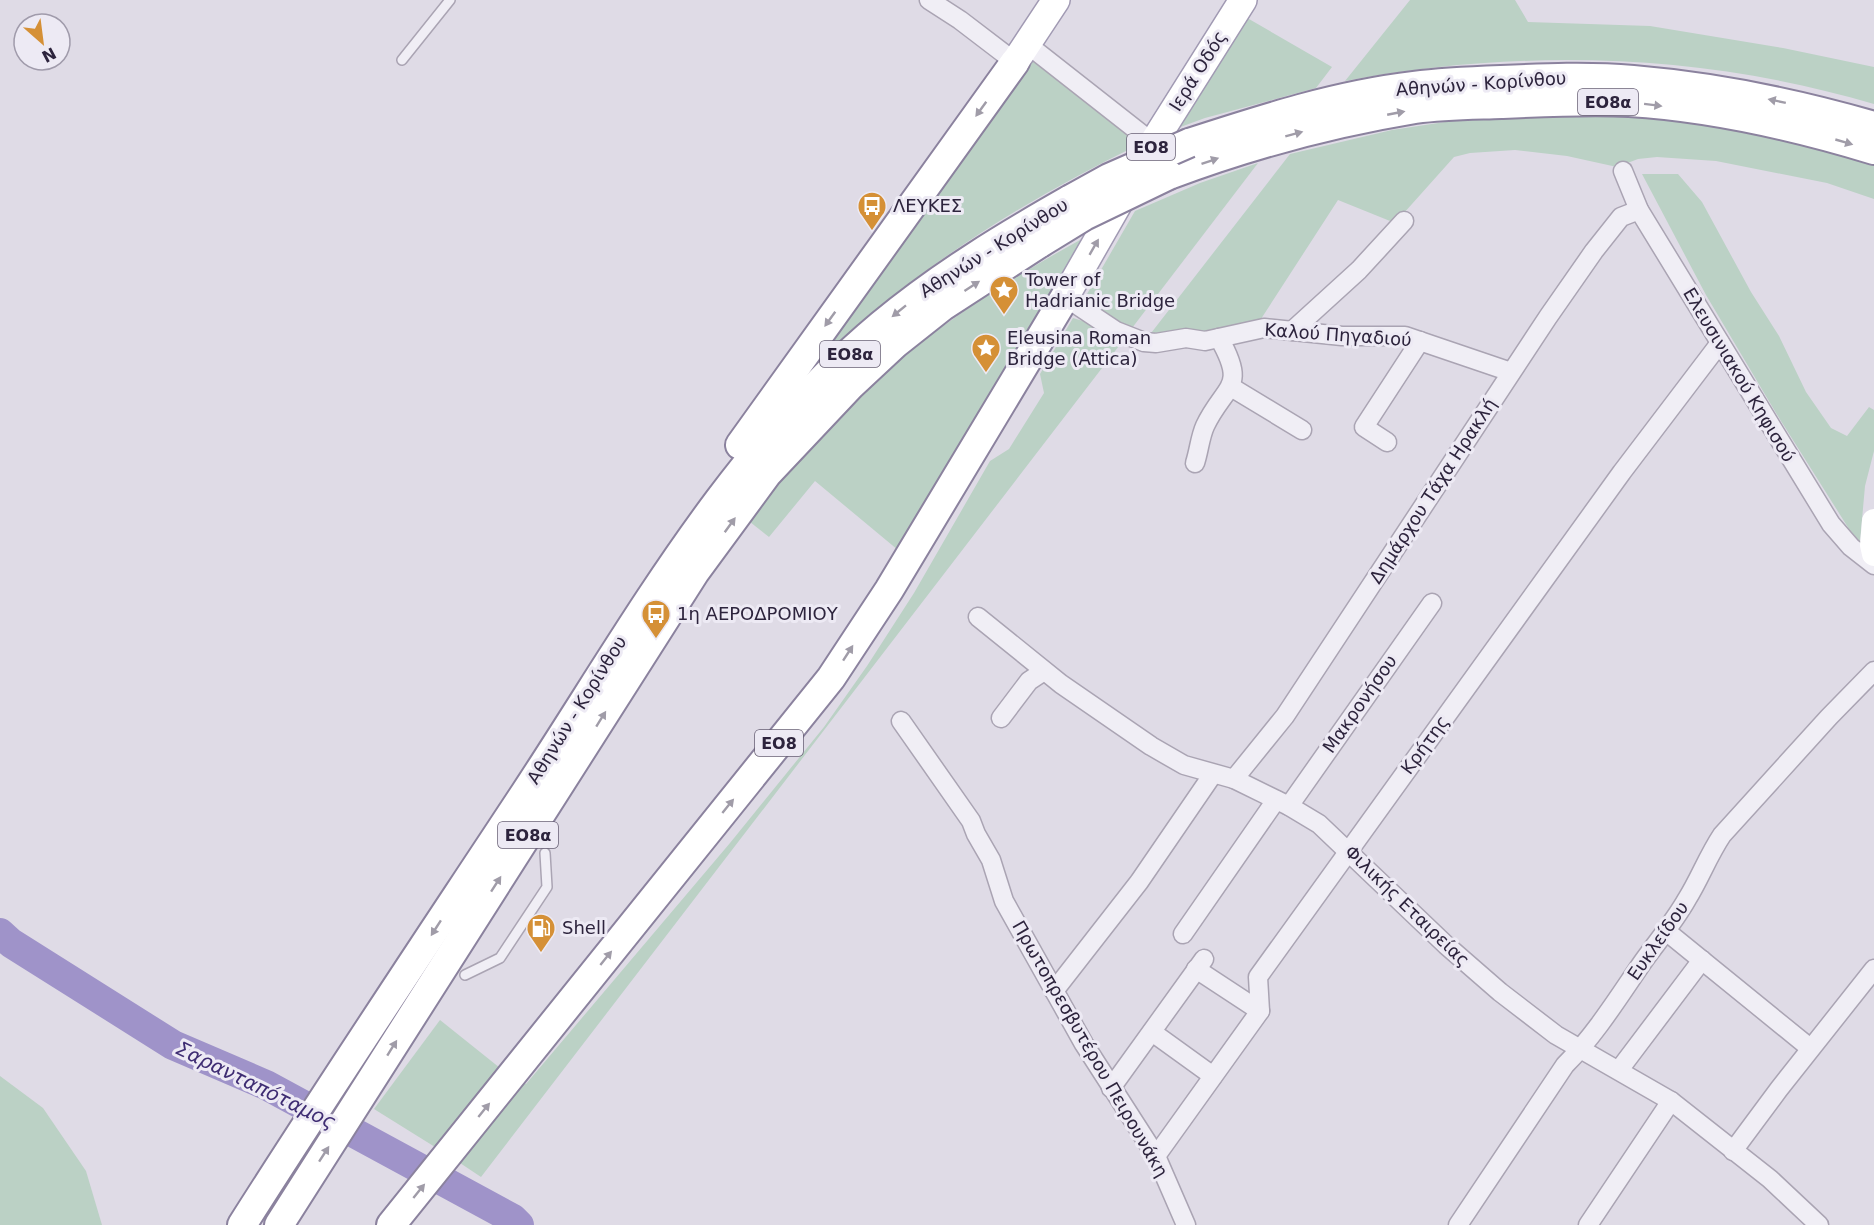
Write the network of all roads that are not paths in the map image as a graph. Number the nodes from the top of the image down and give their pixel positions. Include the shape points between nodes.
1 (450, 0) edge
2 (929, 0) edge
3 (1056, 0) edge
4 (1243, 0) edge
5 (1021, 53) junction
6 (402, 60) dead end
7 (1874, 126) edge
8 (1153, 143) junction
9 (1874, 150) edge
10 (1623, 171) dead end
11 (1639, 210) junction
12 (1404, 221) dead end
13 (1065, 297) junction
14 (1292, 331) junction
15 (1219, 338) junction
16 (1420, 340) junction
17 (1720, 344) junction
18 (1511, 372) junction
19 (1231, 387) junction
20 (1302, 430) dead end
21 (1387, 442) dead end
22 (1195, 463) dead end
23 (1874, 521) edge
24 (1874, 554) edge
25 (675, 559) junction
26 (1874, 565) edge
27 (1432, 603) dead end
28 (978, 617) dead end
29 (1044, 671) junction
30 (1874, 671) edge
31 (1001, 718) dead end
32 (901, 721) dead end
33 (1213, 774) junction
34 (1234, 779) junction
35 (1282, 803) junction
36 (1350, 851) junction
37 (545, 853) dead end
38 (1666, 931) junction
39 (1183, 934) dead end
40 (1702, 960) junction
41 (1874, 969) edge
42 (465, 975) dead end
43 (1054, 991) junction
44 (1260, 1011) junction
45 (1152, 1032) junction
46 (1810, 1048) junction
47 (1581, 1049) junction
48 (1619, 1070) junction
49 (1213, 1076) junction
50 (1111, 1088) junction
51 (1671, 1101) junction
52 (1733, 1151) junction
53 (1156, 1156) junction
54 (286, 1214) edge
55 (242, 1225) edge
56 (391, 1225) edge
57 (1185, 1225) edge
58 (1458, 1225) edge
59 (1588, 1225) edge
60 (1819, 1225) edge

1 - 6 lane
2 - 5 street
3 - 5 main road
4 - 8 main road, Ιερά Οδός / ΕΟ8
5 - 8 street
5 -> 25 highway via 719,475
7 -> 25 highway, Αθηνών - Κορίνθου / ΕΟ8α, bridge via 1822,111 1705,88 1559,78 1415,86 1360,95 1189,143 1071,199 955,269 879,327 789,414 748,460
13 -> 8 main road, Ιερά Οδός / ΕΟ8
54 -> 9 highway, Αθηνών - Κορίνθου / ΕΟ8α, bridge via 695,572 767,474 815,421 895,344 943,306 1084,216 1169,176 1250,147 1417,109 1562,101 1630,102 1759,121
10 - 11 street, Ελευσινιακού Κηφισού
11 - 17 street, Ελευσινιακού Κηφισού
11 - 18 street, Δημάρχου Τάχα Ηρακλή via 1621,217 1594,251
12 - 14 street via 1359,270
13 - 15 street, Καλού Πηγαδιού via 1116,331 1144,342
56 -> 13 highway, ΕΟ8 via 831,678 889,590
14 - 15 street, Καλού Πηγαδιού via 1264,328
14 - 16 street, Καλού Πηγαδιού
15 - 19 street via 1232,362
16 - 18 street, Καλού Πηγαδιού
16 - 21 street via 1364,427
17 - 26 street, Ελευσινιακού Κηφισού via 1831,524 1851,548
17 - 36 street, Κρήτης via 1601,500
18 - 34 street, Δημάρχου Τάχα Ηρακλή via 1285,716
19 - 20 street
19 - 22 street via 1203,429
23 - 24 main road
25 -> 55 highway, Αθηνών - Κορίνθου
27 - 35 street, Μακρονήσου
28 - 29 street, Φιλικής Εταιρείας
29 - 31 street via 1029,681
29 - 33 street, Φιλικής Εταιρείας via 1150,746 1184,765
30 - 38 street, Ευκλείδου via 1722,835
32 - 43 street, Πρωτοπρεσβυτέρου Πειρουνάκη via 971,820 991,860 1004,901
33 - 34 street, Φιλικής Εταιρείας
33 - 43 street via 1139,882
34 - 35 street, Φιλικής Εταιρείας
35 - 36 street, Φιλικής Εταιρείας via 1319,824
35 - 39 street, Μακρονήσου
36 - 44 street, Κρήτης via 1258,977
36 - 47 street, Φιλικής Εταιρείας via 1500,992
37 - 42 lane via 547,887 500,958
38 - 40 street
38 - 47 street, Ευκλείδου
40 - 46 street
40 - 48 street
41 - 46 street
43 - 50 street, Πρωτοπρεσβυτέρου Πειρουνάκη
44 - 45 street via 1200,964
44 - 49 street
45 - 49 street
45 - 50 street
46 - 52 street
47 - 48 street, Φιλικής Εταιρείας
47 - 58 street, Ευκλείδου via 1565,1065
48 - 51 street, Φιλικής Εταιρείας
49 - 53 street
50 - 53 street, Πρωτοπρεσβυτέρου Πειρουνάκη
51 - 52 street, Φιλικής Εταιρείας
51 - 59 street
52 - 60 street, Φιλικής Εταιρείας
53 - 57 street, Πρωτοπρεσβυτέρου Πειρουνάκη

